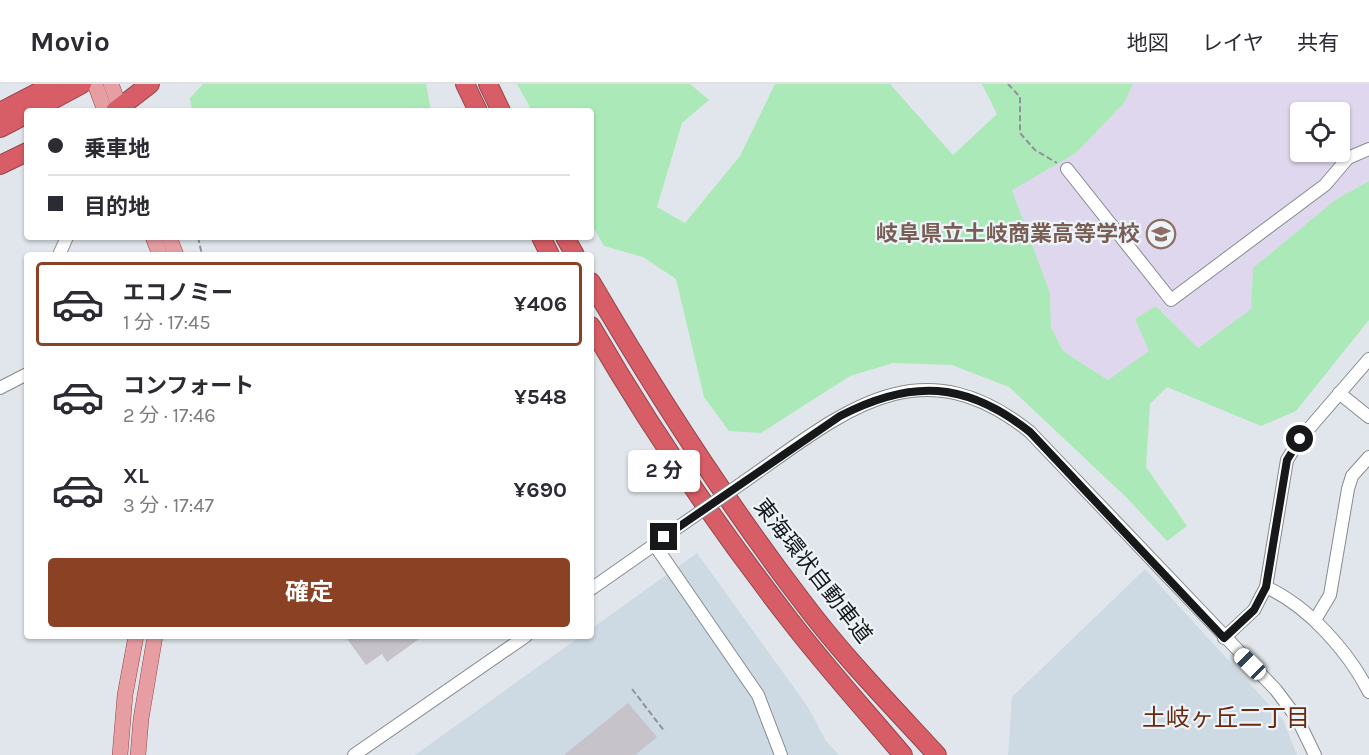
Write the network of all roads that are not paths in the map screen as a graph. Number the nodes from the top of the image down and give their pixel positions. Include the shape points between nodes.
1 (54, 84) edge
2 (95, 84) edge
3 (111, 84) edge
4 (150, 84) edge
5 (465, 84) edge
6 (488, 84) edge
7 (78, 86) edge
8 (38, 108) edge
9 (113, 108) edge
10 (115, 108) edge
11 (118, 108) edge
12 (477, 108) edge
13 (500, 108) edge
14 (0, 112) edge
15 (24, 116) edge
16 (0, 128) edge
17 (1369, 149) edge
18 (24, 153) edge
19 (0, 165) edge
20 (1067, 169) road end
21 (594, 287) edge
22 (594, 331) edge
23 (1369, 359) edge
24 (24, 375) edge
25 (0, 387) edge
26 (1339, 393) junction
27 (1369, 417) edge
28 (1369, 457) edge
29 (659, 541) junction
30 (1266, 587) junction
31 (594, 588) edge
32 (1315, 620) junction
33 (1224, 638) junction
34 (135, 639) edge
35 (154, 639) edge
36 (522, 639) edge
37 (1368, 685) edge
38 (120, 755) edge
39 (138, 755) edge
40 (354, 755) edge
41 (781, 755) edge
42 (903, 755) edge
43 (937, 755) edge
44 (1315, 755) edge

1 - 14 highway
2 - 9 main road
3 - 10 main road
4 - 11 highway
5 - 12 highway
6 - 13 highway
7 - 8 highway
15 - 16 highway
17 - 20 street via 1348,158 1325,185 1171,300
18 - 19 highway
21 - 43 highway, 東海環状自動車道 via 672,417 802,603
22 - 42 highway, 東海環状自動車道 via 643,413 739,552 790,621
23 - 26 street
24 - 25 street
26 - 27 street
26 - 30 street via 1287,460
28 - 32 street via 1352,476 1330,595
29 - 31 street
29 - 33 street, bridge via 840,416 882,397 906,392 953,393 1011,417 1030,432
29 - 41 street via 758,694
30 - 32 street
30 - 33 street via 1254,610
32 - 37 street
33 - 44 street via 1276,690 1297,718
34 - 38 main road
35 - 39 main road
36 - 40 street

